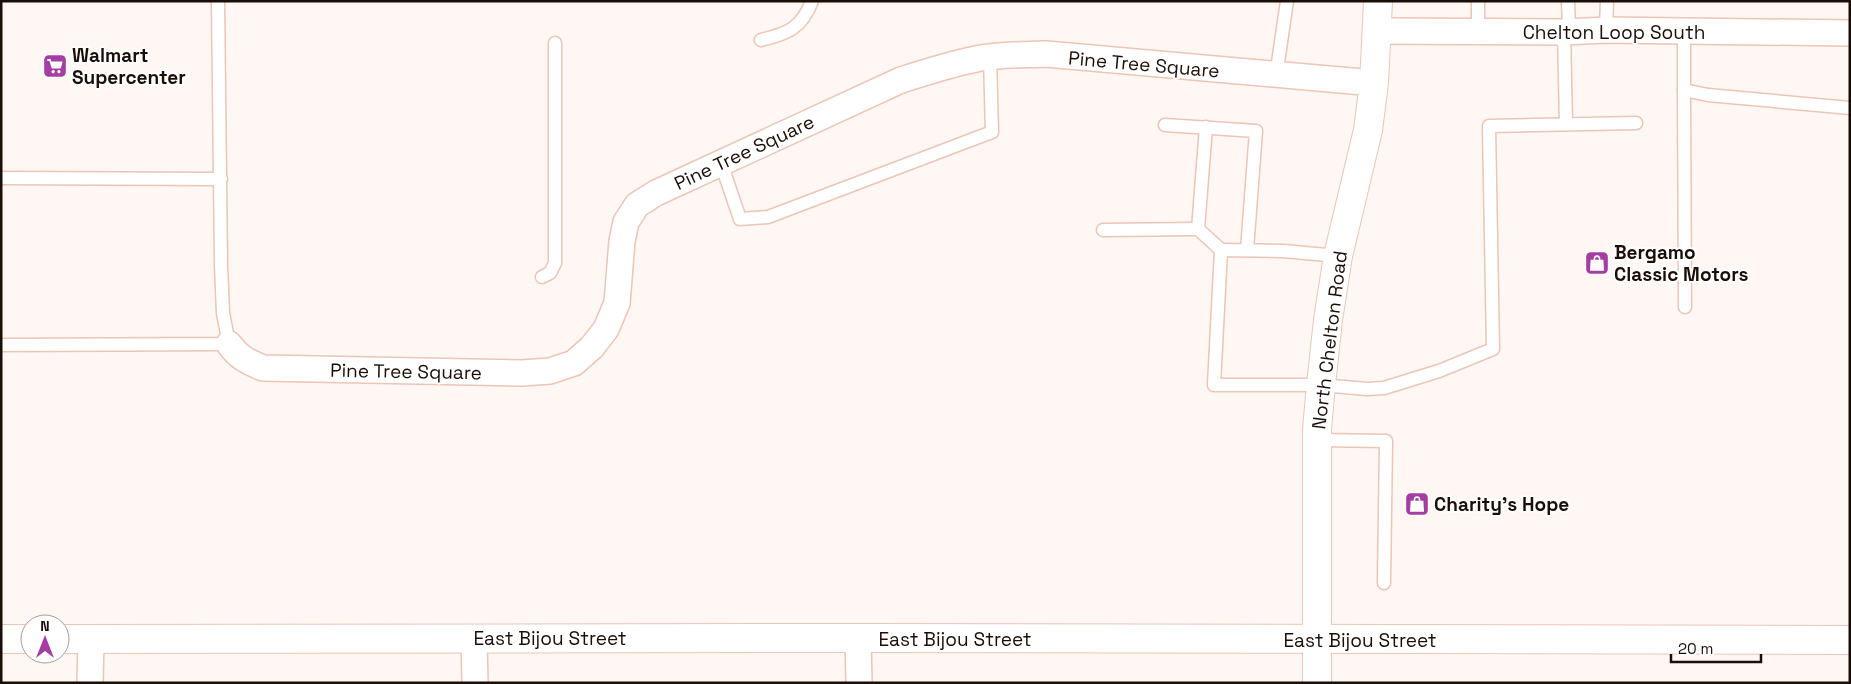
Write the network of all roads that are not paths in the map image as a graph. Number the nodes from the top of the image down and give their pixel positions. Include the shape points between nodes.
1 (218, 1) edge
2 (812, 1) edge
3 (1287, 1) edge
4 (1378, 1) edge
5 (1478, 1) edge
6 (1568, 1) edge
7 (1606, 1) edge
8 (1378, 30) junction
9 (1606, 30) junction
10 (1478, 31) junction
11 (1567, 31) junction
12 (1684, 32) junction
13 (1850, 33) edge
14 (761, 40) dead end
15 (555, 44) dead end
16 (990, 57) junction
17 (1276, 76) junction
18 (1374, 83) junction
19 (1684, 90) junction
20 (1850, 108) edge
21 (1636, 122) dead end
22 (1566, 124) junction
23 (1165, 125) dead end
24 (1206, 128) junction
25 (721, 163) junction
26 (1, 178) edge
27 (221, 179) junction
28 (1198, 229) junction
29 (1103, 230) dead end
30 (1221, 250) junction
31 (1247, 250) junction
32 (1338, 256) junction
33 (542, 277) dead end
34 (1685, 307) dead end
35 (229, 344) junction
36 (1, 345) edge
37 (1321, 384) junction
38 (1317, 440) junction
39 (1384, 583) dead end
40 (858, 638) junction
41 (1, 639) edge
42 (20, 639) edge
43 (70, 639) edge
44 (91, 639) junction
45 (474, 639) junction
46 (1317, 640) junction
47 (1850, 640) edge
48 (90, 683) edge
49 (475, 683) edge
50 (860, 683) edge
51 (1317, 683) edge

1 - 27 lane
2 - 14 lane via 807,15 796,27 780,36
3 - 17 lane
4 - 8 street, North Chelton Road
5 - 10 lane
6 - 11 lane
7 - 9 lane
8 - 10 street, Chelton Loop South
8 - 18 street, North Chelton Road
9 - 11 street, Chelton Loop South
9 - 12 street, Chelton Loop South
10 - 11 street, Chelton Loop South
11 - 22 lane
12 - 13 street, Chelton Loop South
12 - 19 lane
15 - 33 lane via 555,263 550,273
16 - 17 street, Pine Tree Square via 1046,54
16 - 25 street, Pine Tree Square via 938,68 902,80
16 - 25 lane via 992,132 768,217 740,219
17 - 18 street, Pine Tree Square
18 - 32 street, North Chelton Road via 1368,130
19 - 20 lane
19 - 34 lane
21 - 22 lane
22 - 37 lane via 1489,126 1493,349 1439,371 1384,388
23 - 24 lane
24 - 28 lane
24 - 31 lane via 1256,132
25 - 35 street, Pine Tree Square via 637,205 626,222 622,241 617,303 606,329 574,363 550,371 522,373 262,368 246,362
26 - 27 lane
27 - 35 lane via 223,313
28 - 29 lane
28 - 30 lane
30 - 31 lane
30 - 37 lane via 1214,384
31 - 32 lane
32 - 37 street, North Chelton Road
35 - 36 lane
37 - 38 street, North Chelton Road
38 - 39 lane via 1386,441
38 - 46 street, North Chelton Road
40 - 45 street, East Bijou Street
40 - 46 street, East Bijou Street
40 - 50 street
41 - 42 street
43 - 44 street, East Bijou Street
44 - 45 street, East Bijou Street
44 - 48 street
45 - 49 street
46 - 47 street, East Bijou Street
46 - 51 street, North Chelton Road

